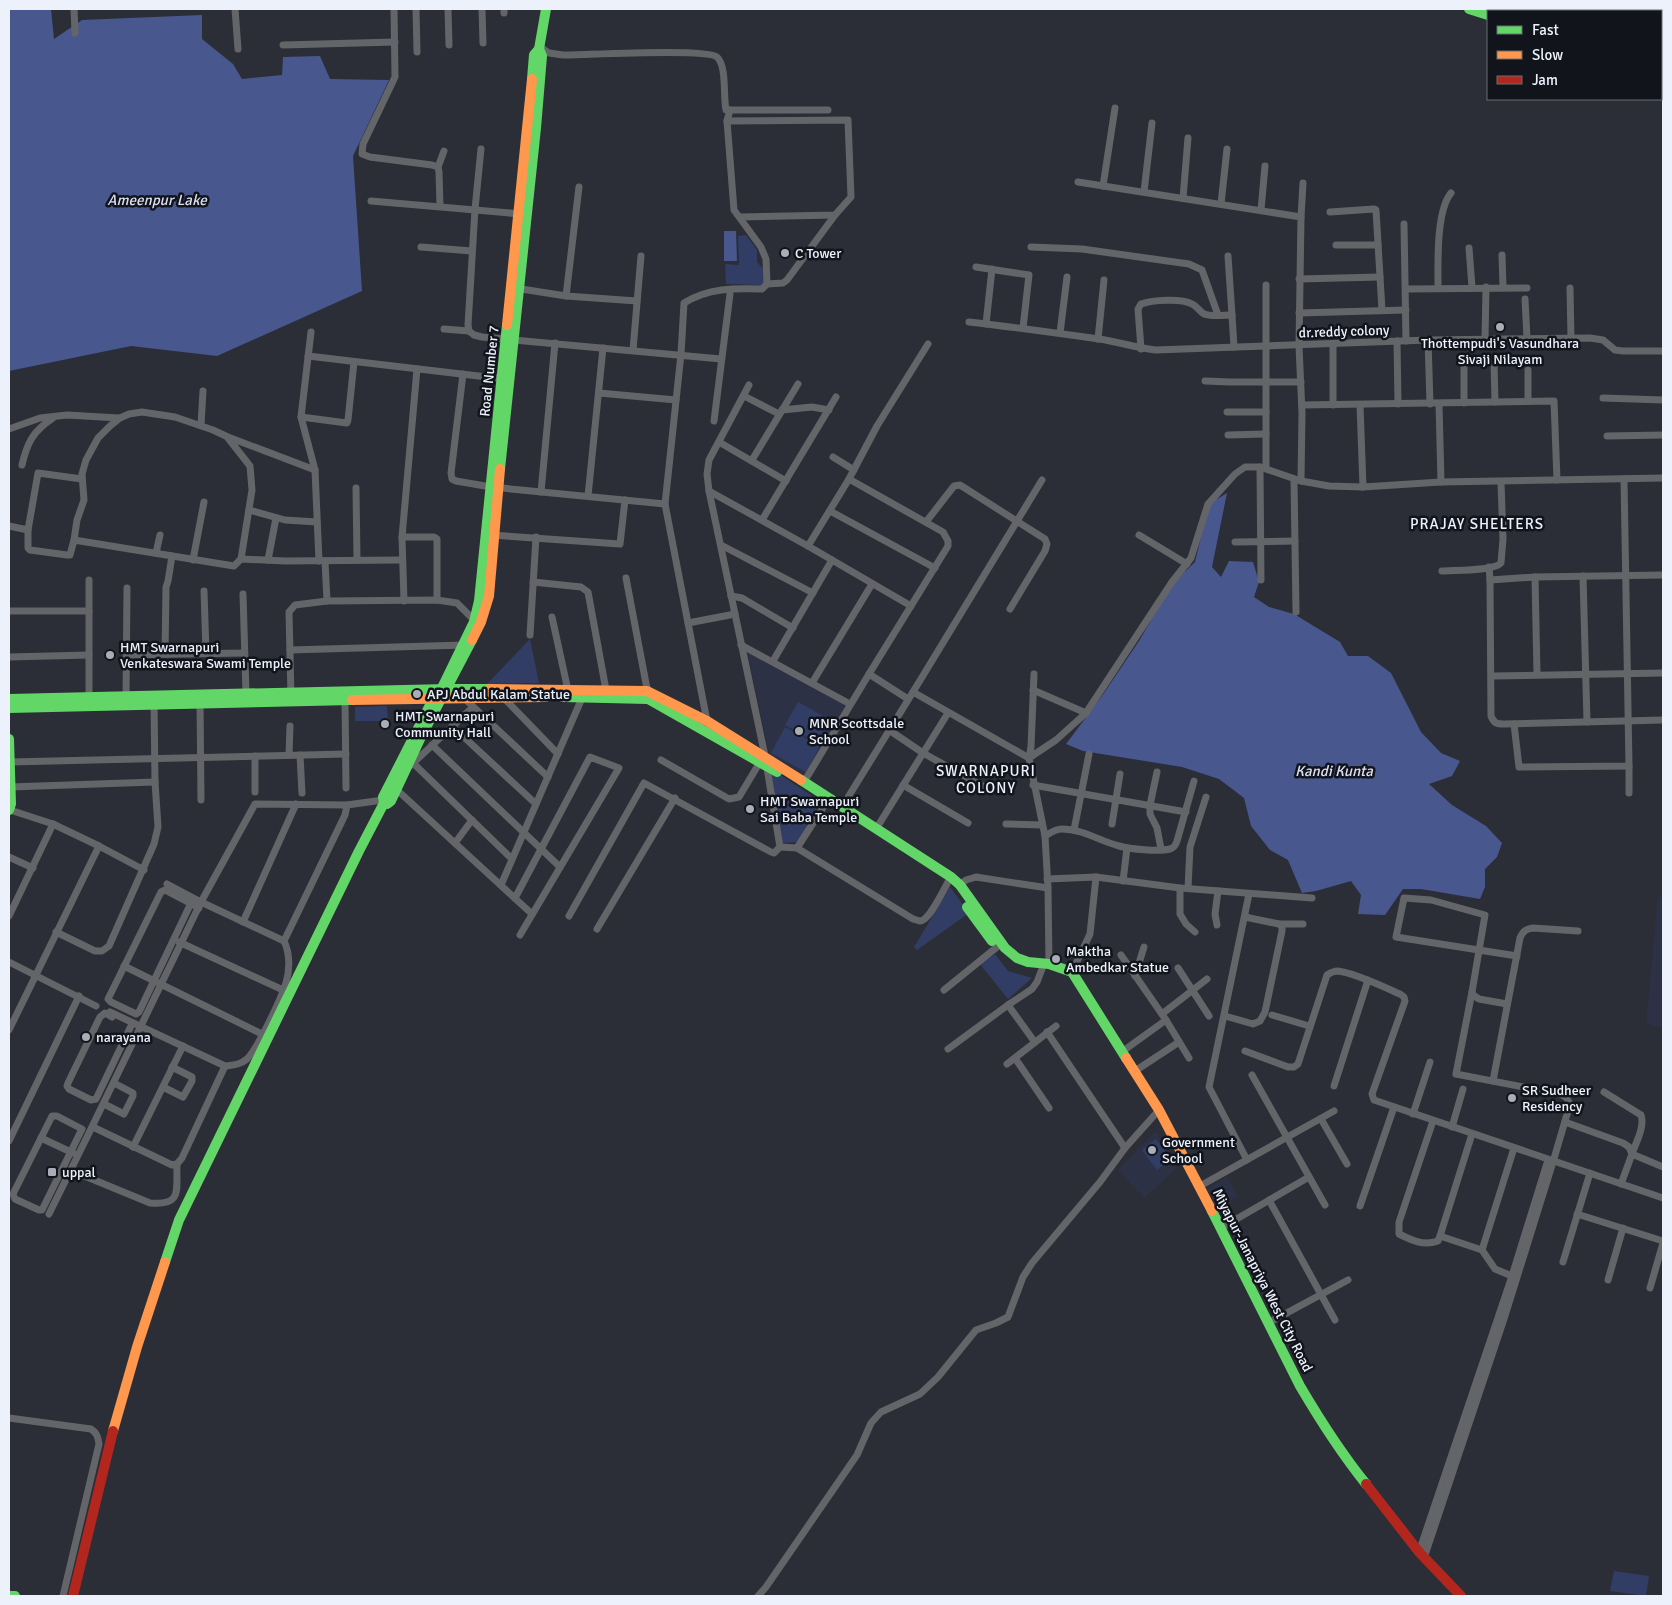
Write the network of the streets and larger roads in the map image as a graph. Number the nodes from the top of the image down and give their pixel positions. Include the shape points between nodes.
1 (74, 9) edge
2 (236, 9) edge
3 (394, 9) edge
4 (416, 9) edge
5 (448, 9) edge
6 (482, 9) edge
7 (546, 9) edge
8 (1469, 9) edge
9 (1487, 14) edge
10 (75, 33) dead end
11 (395, 42) junction
12 (483, 43) dead end
13 (283, 45) dead end
14 (450, 45) dead end
15 (539, 47) junction
16 (238, 49) dead end
17 (417, 52) dead end
18 (1116, 108) dead end
19 (730, 110) junction
20 (828, 110) dead end
21 (727, 121) junction
22 (1152, 123) dead end
23 (1188, 138) dead end
24 (481, 149) dead end
25 (1227, 149) dead end
26 (444, 151) dead end
27 (1265, 166) dead end
28 (438, 167) junction
29 (1078, 182) dead end
30 (1303, 183) dead end
31 (1103, 186) junction
32 (579, 188) dead end
33 (1144, 192) junction
34 (1451, 193) dead end
35 (1183, 198) junction
36 (371, 201) dead end
37 (1221, 204) junction
38 (440, 206) junction
39 (475, 209) junction
40 (1261, 210) junction
41 (1330, 212) dead end
42 (523, 214) junction
43 (835, 216) junction
44 (740, 217) junction
45 (1301, 217) junction
46 (1404, 224) dead end
47 (1336, 245) dead end
48 (1378, 245) junction
49 (420, 247) dead end
50 (1032, 247) dead end
51 (1469, 248) dead end
52 (472, 251) junction
53 (641, 256) dead end
54 (1228, 256) dead end
55 (1502, 256) dead end
56 (976, 267) dead end
57 (992, 269) junction
58 (1067, 277) dead end
59 (1380, 277) junction
60 (1299, 279) junction
61 (1104, 280) dead end
62 (767, 284) junction
63 (1266, 285) dead end
64 (1472, 287) junction
65 (1486, 287) junction
66 (1503, 287) junction
67 (515, 288) junction
68 (1438, 288) junction
69 (1527, 288) dead end
70 (1570, 288) dead end
71 (1406, 289) junction
72 (730, 294) dead end
73 (566, 296) junction
74 (1525, 300) dead end
75 (636, 301) junction
76 (1382, 310) junction
77 (1406, 310) junction
78 (1299, 313) junction
79 (1218, 315) junction
80 (1232, 315) junction
81 (969, 322) dead end
82 (986, 324) junction
83 (1023, 328) junction
84 (444, 329) dead end
85 (311, 332) dead end
86 (469, 332) junction
87 (1060, 333) junction
88 (1527, 338) junction
89 (1571, 338) junction
90 (511, 339) junction
91 (1098, 339) junction
92 (1485, 339) junction
93 (1428, 340) junction
94 (1398, 341) junction
95 (1406, 341) junction
96 (556, 343) junction
97 (928, 344) dead end
98 (1334, 344) junction
99 (1266, 345) junction
100 (1299, 346) junction
101 (1234, 347) junction
102 (603, 348) junction
103 (1140, 349) junction
104 (633, 350) junction
105 (1663, 351) edge
106 (681, 354) junction
107 (308, 356) junction
108 (721, 359) junction
109 (354, 362) junction
110 (1494, 362) dead end
111 (1464, 366) dead end
112 (417, 369) junction
113 (1528, 370) dead end
114 (462, 374) junction
115 (506, 380) junction
116 (1205, 381) dead end
117 (1265, 382) junction
118 (1301, 382) junction
119 (798, 384) dead end
120 (749, 385) dead end
121 (204, 391) dead end
122 (599, 394) junction
123 (744, 396) junction
124 (836, 397) dead end
125 (1602, 398) dead end
126 (676, 400) junction
127 (1663, 400) edge
128 (1528, 401) junction
129 (1496, 402) junction
130 (1464, 403) junction
131 (1360, 404) junction
132 (1398, 404) junction
133 (1430, 404) junction
134 (1439, 404) junction
135 (1302, 405) junction
136 (1333, 405) junction
137 (829, 410) junction
138 (780, 412) junction
139 (1227, 412) dead end
140 (1266, 412) junction
141 (55, 417) junction
142 (300, 417) junction
143 (120, 418) junction
144 (714, 421) dead end
145 (200, 425) junction
146 (9, 429) edge
147 (1266, 434) junction
148 (1228, 435) dead end
149 (1663, 435) edge
150 (1606, 436) dead end
151 (228, 437) junction
152 (719, 442) junction
153 (833, 457) dead end
154 (752, 460) junction
155 (22, 465) dead end
156 (1263, 468) junction
157 (315, 470) junction
158 (854, 470) junction
159 (1663, 478) edge
160 (82, 479) junction
161 (849, 479) junction
162 (1624, 479) junction
163 (1042, 480) dead end
164 (1298, 480) junction
165 (1557, 480) junction
166 (786, 482) junction
167 (1441, 482) junction
168 (1501, 482) junction
169 (495, 487) junction
170 (1363, 487) junction
171 (356, 488) dead end
172 (709, 491) junction
173 (541, 492) junction
174 (588, 496) junction
175 (625, 500) junction
176 (204, 502) dead end
177 (665, 504) junction
178 (249, 510) junction
179 (830, 510) junction
180 (276, 518) junction
181 (762, 520) junction
182 (1017, 521) junction
183 (317, 522) junction
184 (926, 522) junction
185 (9, 526) edge
186 (28, 530) junction
187 (490, 534) junction
188 (1139, 534) dead end
189 (160, 535) dead end
190 (402, 537) junction
191 (536, 537) junction
192 (74, 540) junction
193 (1295, 541) junction
194 (1235, 542) dead end
195 (1261, 542) junction
196 (721, 545) junction
197 (808, 546) junction
198 (156, 553) junction
199 (172, 556) junction
200 (241, 559) junction
201 (193, 560) junction
202 (268, 560) junction
203 (357, 560) junction
204 (402, 560) junction
205 (832, 560) junction
206 (322, 561) junction
207 (1187, 564) junction
208 (1489, 567) junction
209 (936, 568) junction
210 (1442, 571) dead end
211 (1663, 575) edge
212 (1583, 576) junction
213 (1627, 576) junction
214 (1535, 577) junction
215 (626, 578) dead end
216 (89, 580) dead end
217 (1261, 580) dead end
218 (1490, 580) junction
219 (533, 582) junction
220 (872, 584) junction
221 (127, 588) dead end
222 (204, 591) dead end
223 (813, 593) junction
224 (243, 594) dead end
225 (731, 596) junction
226 (437, 600) junction
227 (327, 601) junction
228 (404, 601) junction
229 (911, 606) junction
230 (1010, 609) dead end
231 (89, 610) junction
232 (9, 611) edge
233 (1296, 612) dead end
234 (735, 614) junction
235 (552, 617) dead end
236 (477, 623) junction
237 (688, 623) junction
238 (793, 628) junction
239 (530, 635) dead end
240 (741, 644) junction
241 (466, 645) junction
242 (290, 650) junction
243 (206, 653) junction
244 (244, 653) junction
245 (165, 654) junction
246 (89, 655) junction
247 (126, 655) junction
248 (9, 658) edge
249 (773, 661) junction
250 (1663, 673) edge
251 (868, 674) junction
252 (1034, 674) dead end
253 (1537, 674) junction
254 (1586, 674) junction
255 (1629, 674) junction
256 (1492, 676) junction
257 (812, 683) junction
258 (606, 690) junction
259 (1033, 690) junction
260 (913, 692) junction
261 (246, 694) junction
262 (442, 694) junction
263 (569, 694) junction
264 (648, 695) junction
265 (291, 697) junction
266 (503, 697) junction
267 (582, 698) junction
268 (9, 699) edge
269 (200, 699) junction
270 (465, 699) junction
271 (908, 699) junction
272 (126, 700) junction
273 (154, 700) junction
274 (89, 701) junction
275 (345, 701) junction
276 (850, 704) junction
277 (473, 707) junction
278 (9, 708) edge
279 (948, 712) junction
280 (1086, 712) junction
281 (1663, 720) edge
282 (707, 721) junction
283 (1629, 721) junction
284 (1586, 722) junction
285 (1514, 724) junction
286 (290, 726) dead end
287 (452, 726) junction
288 (889, 730) junction
289 (9, 739) edge
290 (432, 744) junction
291 (923, 753) junction
292 (346, 754) junction
293 (558, 754) junction
294 (1089, 754) dead end
295 (289, 755) junction
296 (300, 755) junction
297 (255, 756) junction
298 (200, 757) junction
299 (154, 758) junction
300 (1028, 758) junction
301 (661, 760) dead end
302 (763, 761) junction
303 (10, 762) edge
304 (410, 765) junction
305 (1630, 766) junction
306 (1157, 772) dead end
307 (1120, 774) dead end
308 (548, 777) junction
309 (1194, 781) dead end
310 (155, 782) junction
311 (804, 782) junction
312 (1033, 784) junction
313 (903, 785) junction
314 (10, 786) junction
315 (346, 788) dead end
316 (396, 789) junction
317 (990, 790) dead end
318 (256, 792) dead end
319 (1082, 792) junction
320 (1629, 793) dead end
321 (302, 794) dead end
322 (1206, 797) dead end
323 (674, 798) junction
324 (201, 800) dead end
325 (1116, 800) junction
326 (383, 802) junction
327 (826, 803) junction
328 (296, 804) junction
329 (536, 804) junction
330 (347, 805) junction
331 (1150, 805) junction
332 (842, 807) junction
333 (9, 810) edge
334 (1186, 812) junction
335 (472, 820) junction
336 (968, 823) dead end
337 (54, 824) junction
338 (1006, 824) dead end
339 (1112, 824) dead end
340 (1042, 825) junction
341 (876, 829) junction
342 (1074, 830) junction
343 (524, 832) junction
344 (1044, 836) junction
345 (455, 844) junction
346 (99, 846) junction
347 (780, 847) junction
348 (797, 848) junction
349 (1127, 848) junction
350 (541, 849) junction
351 (1161, 849) junction
352 (9, 857) edge
353 (512, 859) junction
354 (560, 867) junction
355 (33, 868) junction
356 (144, 870) junction
357 (1096, 877) junction
358 (950, 879) junction
359 (1047, 879) junction
360 (1123, 881) junction
361 (167, 884) dead end
362 (501, 885) junction
363 (960, 886) junction
364 (1048, 888) junction
365 (1184, 888) junction
366 (1218, 891) junction
367 (1250, 894) junction
368 (514, 898) junction
369 (1312, 898) dead end
370 (191, 904) junction
371 (200, 905) junction
372 (9, 913) edge
373 (532, 914) junction
374 (569, 916) dead end
375 (1245, 916) junction
376 (243, 922) junction
377 (1279, 924) junction
378 (1303, 924) dead end
379 (1217, 925) dead end
380 (597, 929) dead end
381 (1578, 931) dead end
382 (56, 932) junction
383 (1195, 932) dead end
384 (520, 935) dead end
385 (178, 941) junction
386 (284, 941) junction
387 (997, 947) junction
388 (1144, 947) dead end
389 (1479, 950) junction
390 (1121, 955) dead end
391 (1517, 956) junction
392 (9, 962) edge
393 (124, 966) junction
394 (1049, 967) junction
395 (1178, 968) dead end
396 (1072, 972) junction
397 (35, 975) junction
398 (1135, 976) junction
399 (1207, 979) dead end
400 (154, 980) junction
401 (1368, 980) junction
402 (162, 984) junction
403 (283, 990) junction
404 (944, 990) dead end
405 (1193, 991) junction
406 (1472, 992) junction
407 (79, 996) junction
408 (1507, 1004) junction
409 (1008, 1005) junction
410 (96, 1006) dead end
411 (110, 1012) dead end
412 (1272, 1014) dead end
413 (1209, 1016) dead end
414 (1225, 1016) junction
415 (1164, 1017) junction
416 (11, 1019) edge
417 (131, 1026) junction
418 (1056, 1026) dead end
419 (1309, 1026) junction
420 (140, 1029) junction
421 (9, 1030) edge
422 (1047, 1032) junction
423 (262, 1034) junction
424 (1034, 1042) junction
425 (1179, 1042) junction
426 (183, 1046) junction
427 (948, 1050) dead end
428 (1123, 1051) junction
429 (1246, 1051) dead end
430 (1015, 1058) junction
431 (1189, 1058) dead end
432 (115, 1060) junction
433 (1430, 1062) dead end
434 (124, 1064) junction
435 (1007, 1064) dead end
436 (225, 1066) junction
437 (172, 1068) junction
438 (1135, 1072) junction
439 (1252, 1075) dead end
440 (1493, 1081) junction
441 (114, 1083) junction
442 (1334, 1086) dead end
443 (163, 1087) junction
444 (1463, 1090) dead end
445 (1604, 1092) dead end
446 (104, 1104) junction
447 (1394, 1107) junction
448 (1049, 1108) dead end
449 (1159, 1110) junction
450 (1334, 1111) dead end
451 (1413, 1114) junction
452 (1321, 1118) junction
453 (1433, 1120) junction
454 (1565, 1122) junction
455 (1452, 1127) junction
456 (82, 1129) junction
457 (91, 1130) junction
458 (1472, 1134) junction
459 (1287, 1137) junction
460 (41, 1138) junction
461 (9, 1142) edge
462 (134, 1147) junction
463 (1125, 1148) junction
464 (1514, 1148) junction
465 (71, 1152) junction
466 (1632, 1154) junction
467 (78, 1155) junction
468 (1247, 1160) junction
469 (1551, 1161) junction
470 (177, 1164) junction
471 (1347, 1164) dead end
472 (1663, 1166) edge
473 (70, 1170) junction
474 (1590, 1173) junction
475 (1309, 1177) junction
476 (1621, 1184) junction
477 (1200, 1186) junction
478 (1663, 1196) edge
479 (1269, 1200) junction
480 (1325, 1205) dead end
481 (1360, 1206) dead end
482 (48, 1214) dead end
483 (1577, 1214) junction
484 (1222, 1228) junction
485 (1623, 1228) junction
486 (1440, 1236) junction
487 (1663, 1242) edge
488 (1482, 1250) junction
489 (1563, 1262) dead end
490 (1512, 1276) junction
491 (1348, 1280) dead end
492 (1608, 1280) dead end
493 (1650, 1288) dead end
494 (1321, 1295) junction
495 (1335, 1320) dead end
496 (1268, 1323) junction
497 (9, 1418) edge
498 (1422, 1555) junction
499 (9, 1596) edge
500 (15, 1596) edge
501 (64, 1596) edge
502 (73, 1596) edge
503 (758, 1596) edge
504 (1461, 1596) edge

1 - 10 street
2 - 16 street
3 - 11 street
4 - 17 street
5 - 14 street
6 - 12 street
7 - 15 street, Road Number 7
8 - 9 street
11 - 13 street
11 - 28 street via 395,77 362,154
15 - 19 street via 549,53 563,55 711,54 718,57 722,66 724,102 726,110
15 - 42 street, Road Number 7 via 534,55
18 - 31 street
19 - 20 street
19 - 21 street
21 - 43 street via 848,120 851,197
21 - 44 street via 734,210
22 - 33 street
23 - 35 street
24 - 39 street
25 - 37 street
26 - 28 street
27 - 40 street
28 - 38 street
29 - 31 street
30 - 45 street
31 - 33 street
32 - 73 street
33 - 35 street
34 - 68 street via 1446,199 1439,238
35 - 37 street
36 - 38 street
37 - 40 street
38 - 39 street
39 - 42 street
39 - 52 street
40 - 45 street
41 - 48 street via 1376,210
42 - 67 street, Road Number 7
43 - 44 street
43 - 62 street via 787,280
44 - 62 street via 766,259
45 - 60 street
46 - 71 street
47 - 48 street
48 - 59 street
49 - 52 street
50 - 79 street via 1082,249 1189,264 1202,270
51 - 64 street
52 - 86 street
53 - 75 street
54 - 80 street
55 - 66 street
56 - 57 street
57 - 82 street
57 - 83 street via 1029,275
58 - 87 street
59 - 60 street
59 - 76 street
60 - 78 street
61 - 91 street
62 - 106 street via 762,288 725,288 684,303
63 - 99 street
64 - 65 street
64 - 68 street
65 - 66 street
65 - 92 street
66 - 69 street
67 - 73 street
67 - 90 street, Road Number 7
68 - 71 street
70 - 89 street
71 - 77 street
72 - 108 street
73 - 75 street
74 - 88 street
75 - 104 street
76 - 77 street
76 - 78 street
77 - 95 street
78 - 100 street
79 - 80 street
79 - 103 street via 1203,313 1192,304 1183,302 1154,300 1141,304 1138,309
80 - 101 street
81 - 82 street, dr.reddy colony
82 - 83 street, dr.reddy colony
83 - 87 street, dr.reddy colony
84 - 86 street
85 - 107 street
86 - 90 street via 482,337
87 - 91 street, dr.reddy colony
88 - 89 street, dr.reddy colony
88 - 92 street, dr.reddy colony
89 - 105 street, dr.reddy colony via 1603,340 1623,352
90 - 96 street
90 - 115 street, Road Number 7
91 - 103 street, dr.reddy colony
92 - 93 street, dr.reddy colony
93 - 95 street, dr.reddy colony
93 - 133 street
94 - 95 street, dr.reddy colony
94 - 98 street, dr.reddy colony
94 - 132 street
96 - 102 street
96 - 173 street
97 - 158 street
98 - 100 street, dr.reddy colony
98 - 136 street
99 - 100 street, dr.reddy colony
99 - 101 street, dr.reddy colony
99 - 117 street
100 - 118 street
101 - 103 street, dr.reddy colony
102 - 104 street
102 - 122 street
104 - 106 street
106 - 108 street
106 - 126 street
107 - 109 street
107 - 142 street
108 - 144 street
109 - 112 street
109 - 142 street via 347,423
110 - 129 street
111 - 130 street
112 - 114 street
112 - 190 street
113 - 128 street
114 - 115 street
114 - 169 street via 451,476 456,481
115 - 169 street, Road Number 7
116 - 117 street
117 - 118 street
117 - 140 street
118 - 135 street
119 - 138 street
120 - 123 street
121 - 145 street
122 - 126 street
122 - 174 street
123 - 138 street
123 - 152 street
124 - 137 street
125 - 127 street
126 - 177 street
128 - 129 street
128 - 165 street via 1554,401
129 - 130 street
130 - 134 street
131 - 132 street
131 - 136 street
131 - 170 street
132 - 133 street
133 - 134 street
134 - 167 street
135 - 136 street
135 - 164 street
137 - 138 street via 812,407
137 - 166 street
138 - 154 street
139 - 140 street
140 - 147 street
141 - 143 street
141 - 146 street via 40,418
141 - 155 street via 34,433
142 - 157 street
143 - 145 street via 142,412
143 - 160 street via 98,438 86,460
145 - 151 street
147 - 148 street
147 - 156 street
149 - 150 street
151 - 157 street
151 - 178 street via 250,466 252,490
152 - 154 street
152 - 172 street via 709,460
153 - 158 street
154 - 166 street
156 - 164 street
156 - 195 street
156 - 207 street via 1245,467 1212,498 1204,512 1194,552
157 - 183 street
158 - 161 street
159 - 162 street
160 - 186 street via 38,473
160 - 192 street via 84,500
161 - 179 street
161 - 184 street
162 - 165 street
162 - 213 street
163 - 182 street
164 - 170 street via 1329,486
164 - 193 street
165 - 168 street
166 - 181 street
167 - 168 street
167 - 170 street
168 - 208 street via 1502,560 1498,566
169 - 173 street
169 - 187 street, Road Number 7
171 - 203 street
172 - 181 street
172 - 196 street
173 - 174 street
174 - 175 street
175 - 177 street
175 - 191 street via 620,544
176 - 201 street
177 - 237 street
178 - 180 street
178 - 200 street
179 - 197 street
179 - 209 street
180 - 183 street
180 - 202 street
181 - 197 street
182 - 184 street via 960,485 954,486
182 - 230 street via 1045,539 1047,544 1046,551
182 - 260 street
183 - 206 street
184 - 209 street via 943,532 948,541 947,550
185 - 186 street
186 - 192 street via 30,550 70,554
187 - 191 street
187 - 236 street, Road Number 7
188 - 207 street
189 - 198 street
190 - 204 street
190 - 226 street via 437,539
191 - 219 street
192 - 198 street
193 - 195 street
193 - 233 street
194 - 195 street
195 - 217 street
196 - 223 street
196 - 225 street
197 - 205 street
198 - 199 street
199 - 201 street
199 - 245 street via 166,587
200 - 201 street via 234,566
200 - 202 street
202 - 206 street
203 - 204 street
203 - 206 street
204 - 228 street
205 - 220 street
205 - 223 street
206 - 227 street
207 - 280 street
208 - 210 street
208 - 218 street
209 - 229 street
211 - 213 street
212 - 213 street
212 - 214 street
212 - 254 street
213 - 255 street
214 - 218 street
214 - 253 street
215 - 264 street
216 - 231 street
218 - 256 street
219 - 239 street
219 - 258 street via 580,587 588,592
220 - 229 street
220 - 257 street
221 - 247 street
222 - 243 street
223 - 238 street
224 - 244 street
225 - 234 street
225 - 238 street via 742,598
226 - 228 street
226 - 236 street via 456,603
227 - 228 street
227 - 242 street via 295,604 291,608
229 - 251 street
231 - 232 street
231 - 246 street
234 - 237 street
234 - 240 street
235 - 263 street
236 - 241 street, Road Number 7
237 - 282 street
238 - 249 street
240 - 249 street
240 - 302 street
241 - 242 street
241 - 262 street, Road Number 7
242 - 265 street
243 - 244 street
243 - 245 street
244 - 261 street
245 - 247 street
246 - 248 street
246 - 274 street
247 - 272 street
249 - 257 street
250 - 255 street
251 - 271 street
251 - 276 street
252 - 259 street
253 - 254 street
253 - 256 street
254 - 255 street
254 - 284 street
255 - 283 street
256 - 285 street via 1493,721
257 - 276 street
258 - 263 street
258 - 264 street
259 - 280 street
259 - 300 street
260 - 271 street
260 - 279 street
261 - 265 street
261 - 269 street
262 - 263 street
262 - 265 street
262 - 270 street
262 - 275 street
262 - 304 street
262 - 326 street via 429,707
263 - 266 street
263 - 267 street
264 - 267 street
264 - 282 street
264 - 302 street
265 - 269 street
265 - 275 street
266 - 270 street
266 - 293 street
267 - 293 street
268 - 274 street
269 - 273 street
269 - 298 street
270 - 277 street
271 - 288 street
272 - 273 street
272 - 274 street
273 - 299 street
274 - 278 street
275 - 292 street
276 - 311 street
277 - 287 street
277 - 308 street
279 - 291 street
279 - 300 street
280 - 300 street via 1056,740
281 - 283 street
282 - 302 street
283 - 284 street
283 - 305 street
284 - 285 street
285 - 305 street via 1518,767
286 - 295 street
287 - 290 street
287 - 329 street
288 - 291 street
288 - 332 street
289 - 303 street
290 - 304 street
290 - 343 street
291 - 313 street
291 - 317 street
292 - 296 street
292 - 315 street
293 - 308 street
294 - 319 street
295 - 296 street
295 - 297 street
296 - 321 street
297 - 298 street
297 - 318 street
298 - 299 street
298 - 324 street
299 - 303 street
299 - 310 street
300 - 312 street
301 - 302 street via 729,799 739,797
302 - 311 street
302 - 327 street
302 - 347 street
303 - 314 street
304 - 316 street
304 - 335 street
305 - 320 street
306 - 331 street
307 - 325 street
308 - 329 street
309 - 334 street
310 - 314 street
310 - 356 street via 158,827
311 - 332 street
312 - 319 street
312 - 340 street
313 - 336 street
313 - 341 street
314 - 333 street
316 - 326 street via 391,801
316 - 345 street
319 - 325 street
319 - 342 street
322 - 365 street via 1190,847
323 - 347 street via 771,852
323 - 374 street via 644,783
323 - 380 street
325 - 331 street
325 - 339 street
326 - 330 street
326 - 502 street via 179,1220 116,1420
327 - 348 street
327 - 358 street
328 - 330 street
328 - 371 street via 255,804
328 - 376 street
329 - 343 street
330 - 386 street
331 - 334 street
331 - 351 street
332 - 341 street
333 - 337 street
334 - 351 street via 1175,846
335 - 345 street
335 - 353 street
337 - 346 street
337 - 355 street
338 - 340 street
340 - 344 street
341 - 358 street
342 - 344 street via 1056,829
342 - 349 street
343 - 350 street
343 - 353 street
344 - 359 street
345 - 362 street
346 - 356 street
346 - 382 street
347 - 348 street
348 - 358 street via 920,921 930,914
349 - 351 street
349 - 360 street
350 - 354 street
350 - 354 street via 590,757 619,768
350 - 368 street
352 - 355 street
353 - 362 street
354 - 373 street
355 - 372 street
356 - 382 street via 109,946 102,951
357 - 359 street
357 - 360 street
357 - 396 street via 1090,934
358 - 363 street
358 - 387 street
359 - 364 street
360 - 365 street
361 - 371 street
362 - 368 street
363 - 364 street via 976,877
363 - 394 street via 1005,948 1017,958
364 - 394 street
365 - 366 street
365 - 383 street via 1180,914
366 - 367 street
366 - 379 street
367 - 369 street
367 - 375 street
368 - 373 street
370 - 371 street
370 - 385 street
370 - 393 street via 165,890 161,892
371 - 376 street
371 - 385 street
373 - 384 street
375 - 377 street
375 - 414 street
376 - 386 street
377 - 378 street
377 - 414 street via 1282,931 1265,1012 1260,1021 1253,1024
381 - 391 street via 1528,929 1520,938
382 - 397 street
385 - 400 street
385 - 402 street
385 - 403 street
386 - 403 street via 289,965
387 - 394 street via 1021,968
387 - 404 street
388 - 398 street
389 - 389 street via 1485,915 1431,900 1404,898 1396,936
389 - 391 street
389 - 406 street
390 - 398 street
391 - 408 street
392 - 397 street
393 - 400 street
393 - 400 street via 108,999 136,1014
394 - 396 street
394 - 409 street via 1032,989
395 - 405 street
396 - 428 street, Miyapur-Janapriya West City Road
397 - 407 street
397 - 416 street
398 - 415 street
399 - 405 street
400 - 402 street
401 - 419 street via 1339,971 1327,975
401 - 442 street
401 - 447 street via 1400,994 1405,1001 1372,1094 1377,1102
402 - 420 street
402 - 423 street
403 - 423 street
405 - 413 street
405 - 415 street
406 - 408 street via 1478,999
406 - 440 street via 1456,1074
407 - 410 street
407 - 461 street
408 - 440 street
409 - 424 street
409 - 427 street
411 - 420 street
412 - 419 street
414 - 468 street via 1209,1088
415 - 425 street
415 - 428 street
416 - 421 street
417 - 420 street
417 - 432 street
417 - 432 street via 102,1014 67,1086 94,1100
418 - 422 street
419 - 429 street via 1298,1064 1294,1067
420 - 426 street
420 - 434 street
422 - 424 street
422 - 463 street
423 - 436 street via 247,1059 239,1065
424 - 430 street
425 - 431 street
425 - 438 street
426 - 436 street
426 - 437 street
428 - 438 street, Miyapur-Janapriya West City Road
430 - 435 street
430 - 448 street
432 - 434 street
433 - 451 street
434 - 441 street
436 - 470 street
437 - 443 street
437 - 443 street via 192,1077 192,1081 183,1097
438 - 449 street, Miyapur-Janapriya West City Road
439 - 459 street
440 - 454 street via 1566,1097 1570,1104
441 - 446 street
441 - 446 street via 133,1096 124,1114
443 - 462 street
444 - 455 street
445 - 466 street via 1640,1115 1643,1121
446 - 457 street
447 - 451 street
447 - 481 street
449 - 463 street
449 - 477 street, Miyapur-Janapriya West City Road
450 - 452 street
451 - 453 street
452 - 459 street
452 - 471 street
453 - 455 street
453 - 486 street via 1399,1234 1428,1245 1438,1242
454 - 466 street via 1623,1143
454 - 469 street
455 - 458 street
456 - 457 street
456 - 460 street via 52,1116
456 - 465 street
457 - 462 street
457 - 467 street
458 - 464 street
458 - 486 street
459 - 468 street
459 - 475 street
460 - 465 street
460 - 465 street via 13,1194 15,1199 36,1210 42,1210
462 - 470 street via 172,1165
463 - 503 street via 1032,1263 1023,1277 1008,1317 976,1330 938,1378 920,1394 880,1412 870,1423 857,1454
464 - 469 street
464 - 488 street
465 - 467 street
466 - 472 street
466 - 476 street
467 - 473 street
468 - 477 street
469 - 474 street
469 - 490 street
469 - 498 street via 1504,1319
470 - 473 street via 176,1194 164,1204 150,1203
473 - 482 street
474 - 476 street
474 - 483 street
475 - 479 street
475 - 480 street
476 - 478 street
477 - 484 street, Miyapur-Janapriya West City Road
479 - 484 street
479 - 494 street
483 - 485 street
483 - 489 street
484 - 496 street, Miyapur-Janapriya West City Road
485 - 487 street
485 - 492 street
486 - 488 street
487 - 493 street
488 - 490 street via 1495,1269
490 - 498 street
491 - 494 street
494 - 495 street
494 - 496 street
496 - 498 street, Miyapur-Janapriya West City Road via 1316,1414 1347,1460
497 - 501 street via 91,1429 98,1436 99,1444
498 - 504 street, Miyapur-Janapriya West City Road
499 - 500 street

